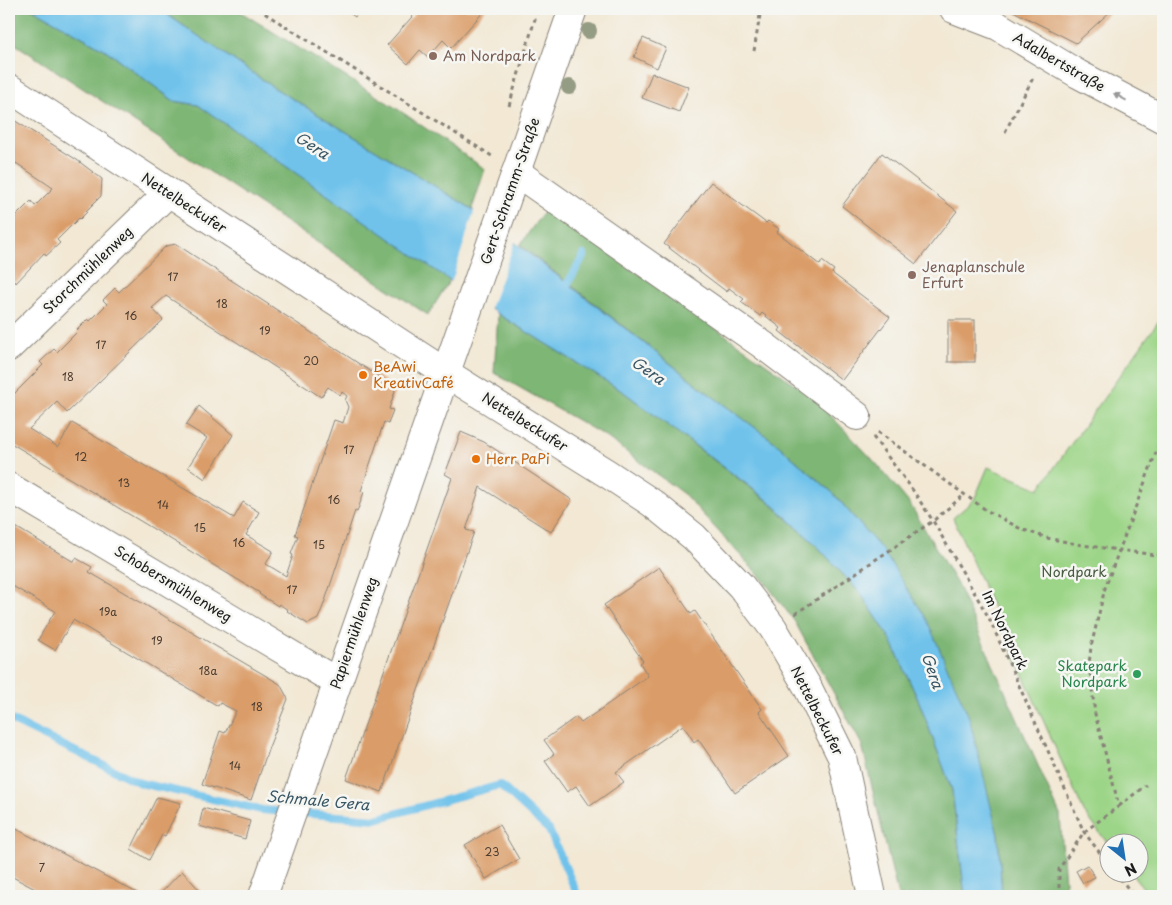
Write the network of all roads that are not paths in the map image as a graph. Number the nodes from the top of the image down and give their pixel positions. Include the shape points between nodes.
1 (573, 9) edge
2 (954, 9) edge
3 (9, 88) edge
4 (1163, 119) edge
5 (513, 180) junction
6 (168, 193) junction
7 (9, 347) edge
8 (446, 373) junction
9 (857, 416) road end
10 (9, 487) edge
11 (337, 682) junction
12 (264, 896) edge
13 (872, 896) edge

1 - 5 street, Gert-Schramm-Straße
4 -> 2 street, Adalbertstraße via 998,26
3 - 6 street, Nettelbeckufer
5 - 8 street, Gert-Schramm-Straße
5 - 9 street via 763,345
6 - 7 street, Storchmühlenweg
6 - 8 street, Nettelbeckufer
8 - 11 street, Papiermühlenweg
8 - 13 street, Nettelbeckufer via 652,503 694,537 741,586 778,637 842,757
10 - 11 street, Schobersmühlenweg
11 - 12 street, Papiermühlenweg

